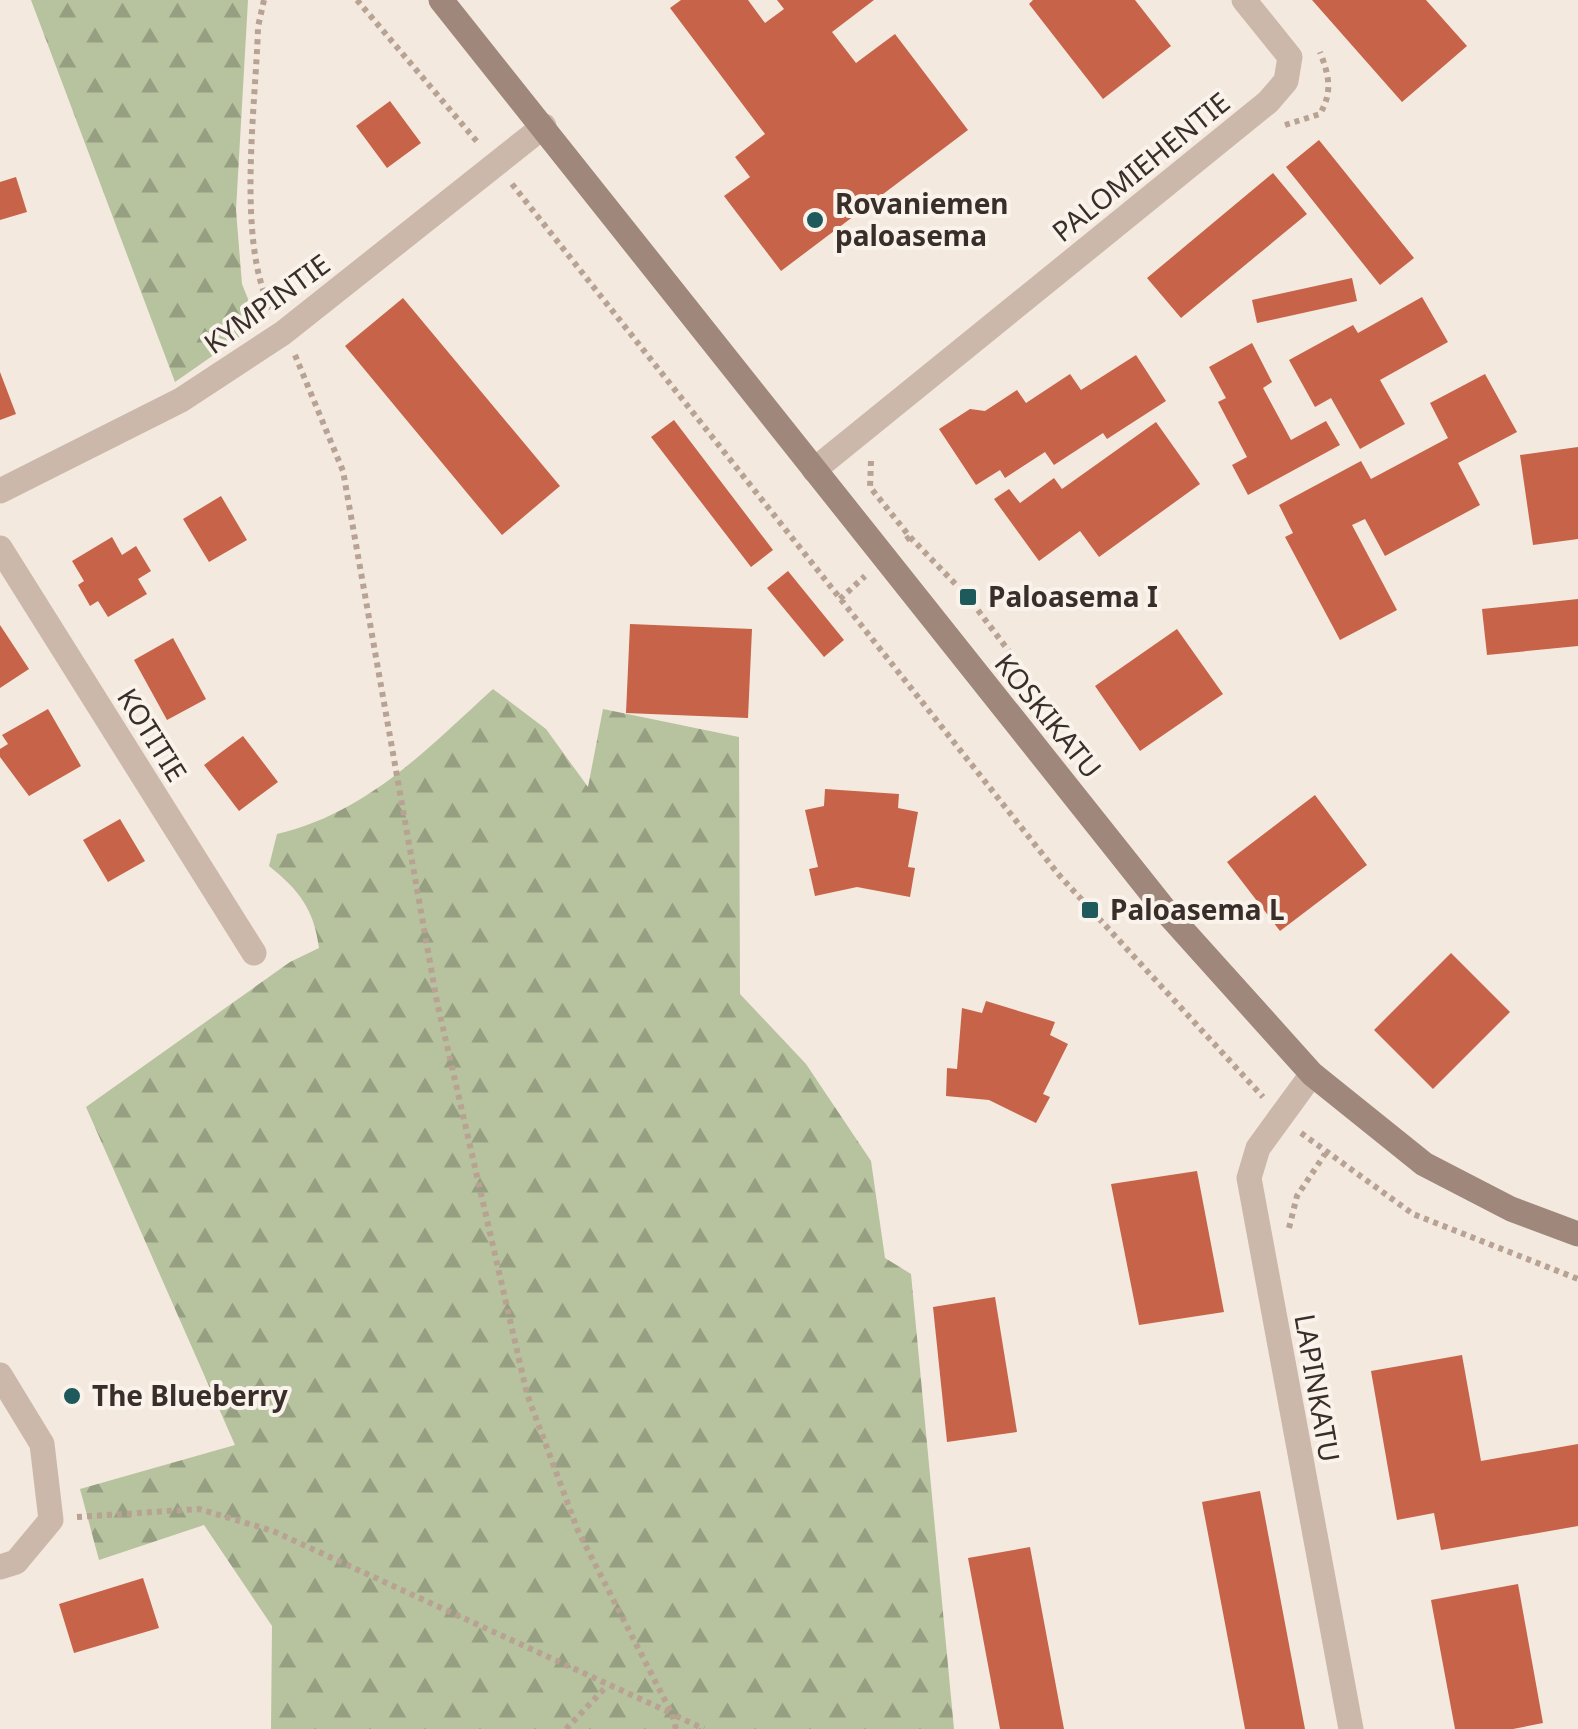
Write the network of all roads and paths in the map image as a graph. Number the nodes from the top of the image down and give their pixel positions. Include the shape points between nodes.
1 (264, 0) edge
2 (357, 0) edge
3 (441, 0) edge
4 (1244, 0) edge
5 (544, 126) junction
6 (498, 166) junction
7 (283, 334) junction
8 (814, 470) junction
9 (0, 491) edge
10 (910, 537) dead end
11 (0, 548) edge
12 (1011, 654) dead end
13 (254, 953) dead end
14 (1312, 1074) junction
15 (1279, 1116) junction
16 (1326, 1154) junction
17 (1578, 1234) edge
18 (1292, 1246) dead end
19 (1578, 1279) edge
20 (0, 1375) edge
21 (50, 1520) junction
22 (0, 1568) edge
23 (606, 1686) junction
24 (672, 1714) junction
25 (566, 1729) edge
26 (676, 1729) edge
27 (704, 1729) edge
28 (1351, 1729) edge

1 - 7 path via 252,214 257,282
2 - 6 path
3 - 5 main road, KOSKIKATU
4 - 8 street, PALOMIEHENTIE via 1290,58 1286,80 1268,102
5 - 6 street, KYMPINTIE
5 - 8 main road, KOSKIKATU
6 - 7 street, KYMPINTIE
6 - 15 path via 1058,876
7 - 9 street, KYMPINTIE via 181,400
7 - 24 path via 310,383 343,471 437,1002 527,1394 578,1531
8 - 14 main road, KOSKIKATU via 1169,915
10 - 12 path
11 - 13 street, KOTITIE
14 - 15 street, LAPINKATU
14 - 17 main road, KOSKIKATU via 1424,1164 1510,1209
15 - 16 path
15 - 28 street, LAPINKATU via 1249,1178
16 - 18 path via 1297,1196 1288,1228
16 - 19 path via 1413,1214
20 - 21 street via 42,1444
21 - 22 street via 16,1562
21 - 23 path via 199,1509 273,1530
23 - 24 path
23 - 25 path
24 - 26 path
24 - 27 path

